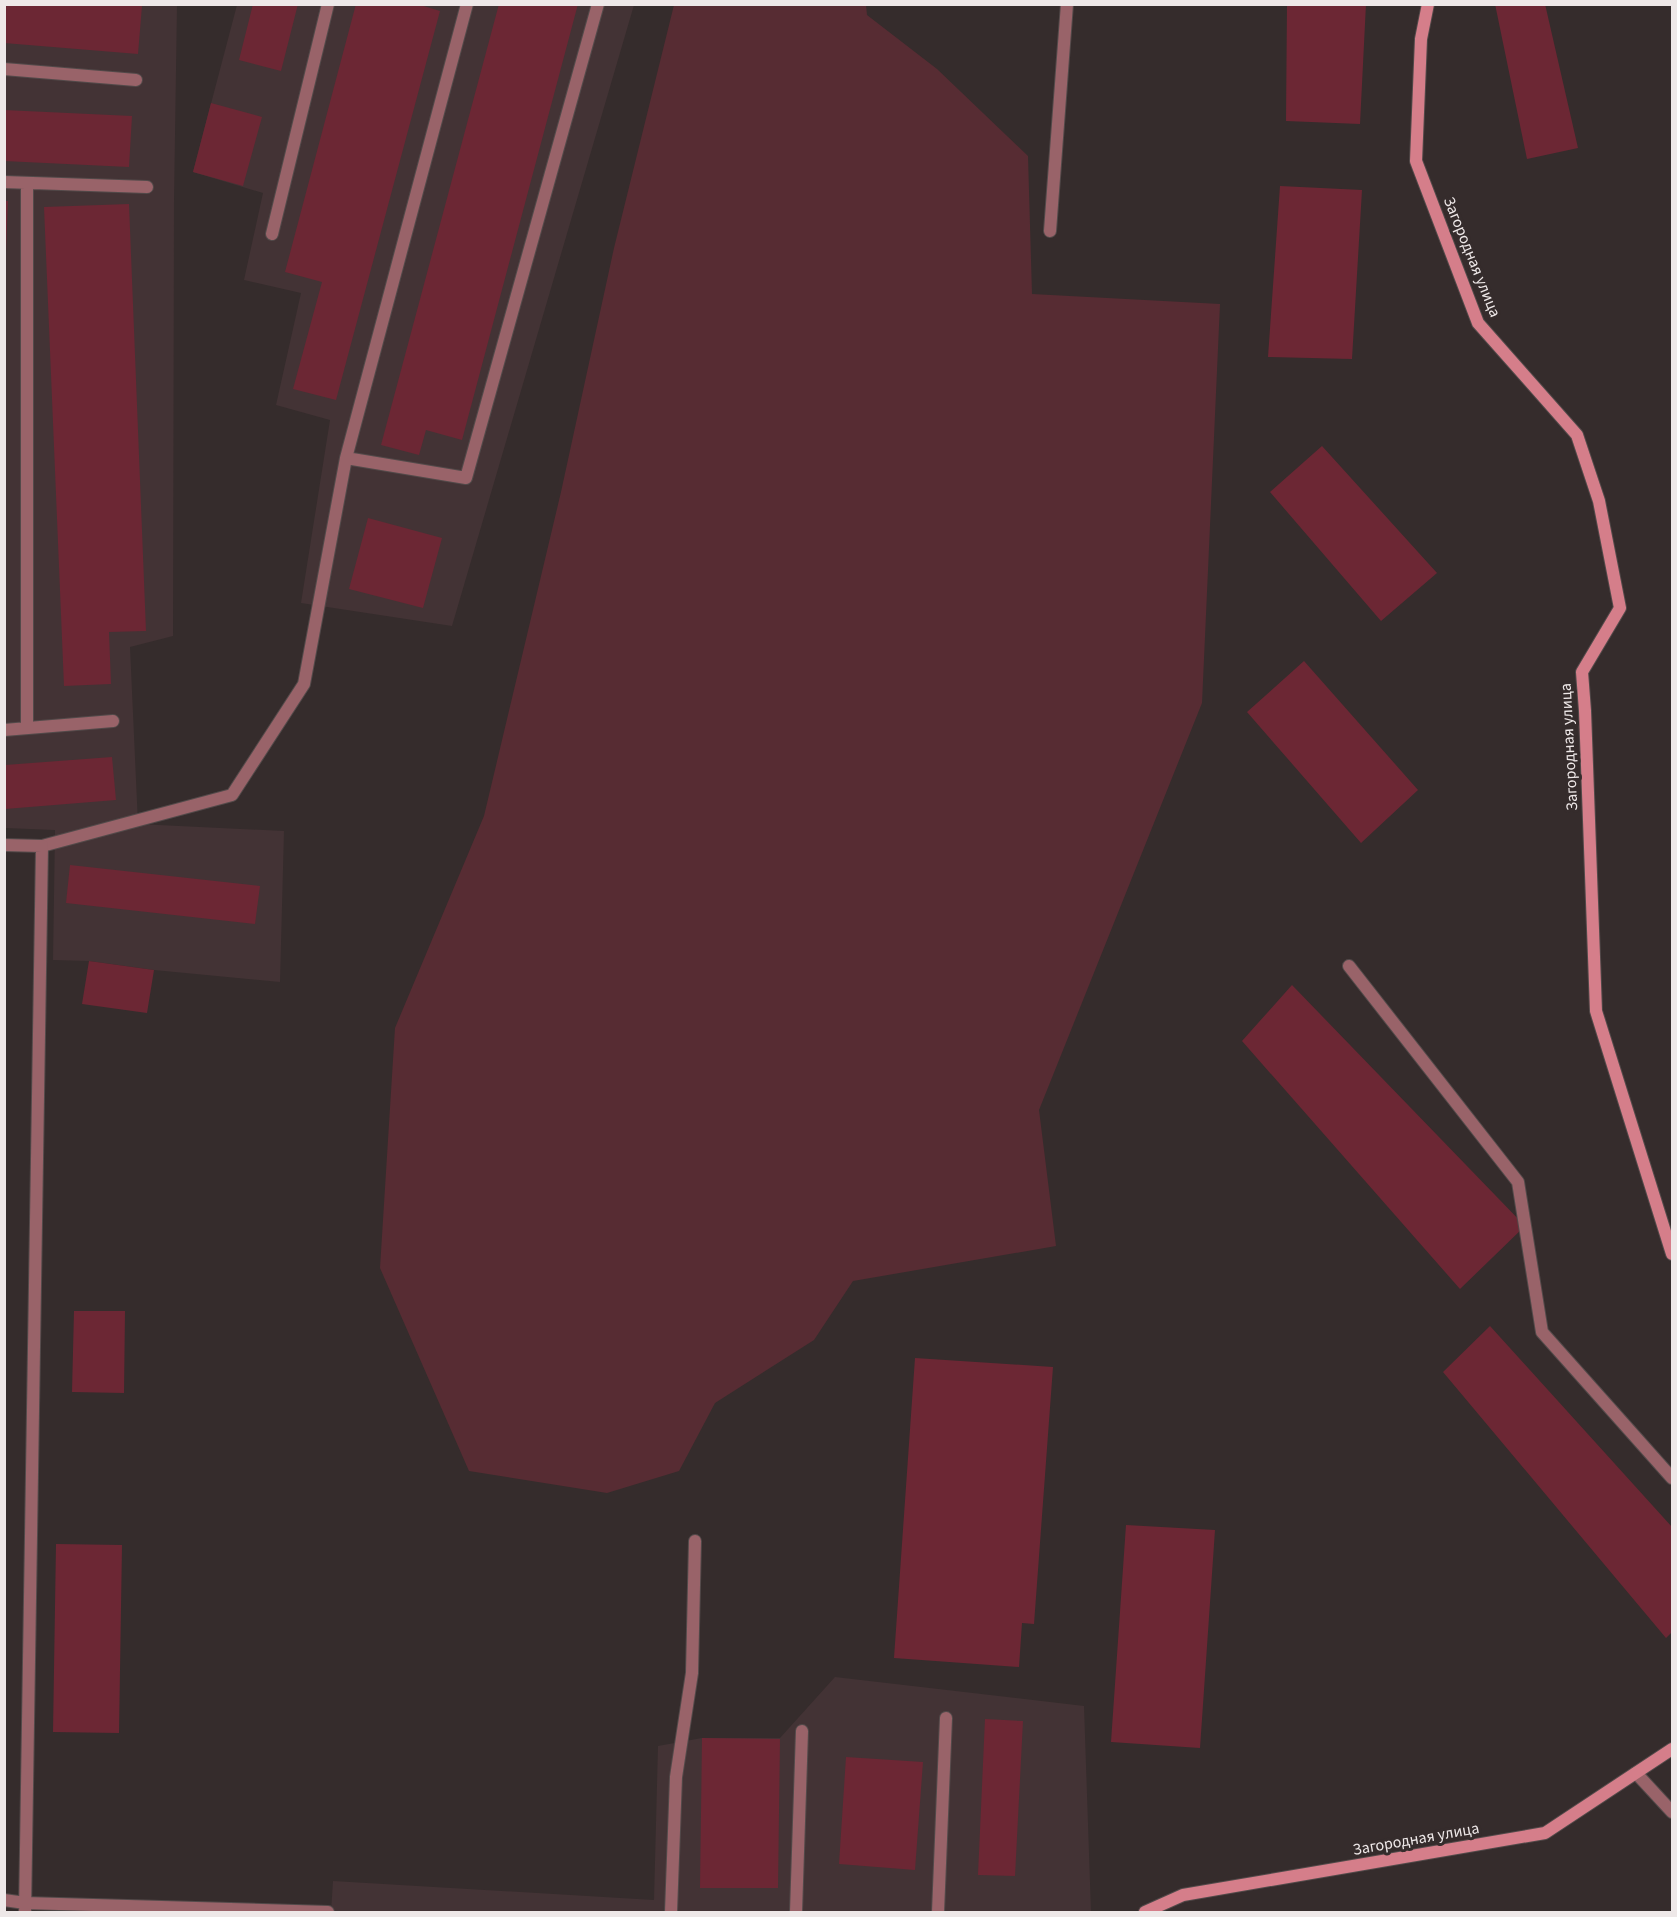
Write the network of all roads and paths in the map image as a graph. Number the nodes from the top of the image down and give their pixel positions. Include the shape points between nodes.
1 (328, 4) edge
2 (467, 4) edge
3 (598, 4) edge
4 (1067, 4) edge
5 (1428, 4) edge
6 (4, 69) edge
7 (136, 80) dead end
8 (4, 182) edge
9 (27, 183) junction
10 (147, 187) dead end
11 (1050, 231) dead end
12 (272, 234) dead end
13 (345, 458) junction
14 (113, 721) dead end
15 (27, 728) junction
16 (4, 730) edge
17 (4, 844) edge
18 (42, 846) junction
19 (1349, 966) dead end
20 (1672, 1254) edge
21 (1672, 1478) edge
22 (695, 1541) dead end
23 (946, 1718) dead end
24 (802, 1731) dead end
25 (1672, 1749) edge
26 (1636, 1773) junction
27 (1672, 1812) edge
28 (4, 1900) edge
29 (25, 1908) edge
30 (328, 1912) edge
31 (671, 1912) edge
32 (796, 1912) edge
33 (938, 1912) edge
34 (1145, 1912) edge

1 - 12 street
2 - 13 street
3 - 13 street via 466,478
4 - 11 street
5 - 20 street, Загородная улица via 1421,39 1416,161 1478,323 1577,435 1599,501 1618,597 1620,608 1582,672 1596,1011
6 - 7 street
8 - 9 street
9 - 10 street
9 - 15 street
13 - 18 street via 304,684 232,795
14 - 15 street
15 - 16 street
17 - 18 street
18 - 29 street
19 - 21 street via 1518,1182 1542,1332
22 - 31 street via 692,1673 676,1777
23 - 33 street
24 - 32 street
25 - 26 street, Загородная улица
26 - 27 street
26 - 34 street, Загородная улица via 1545,1833 1183,1895
28 - 29 street
29 - 30 street

